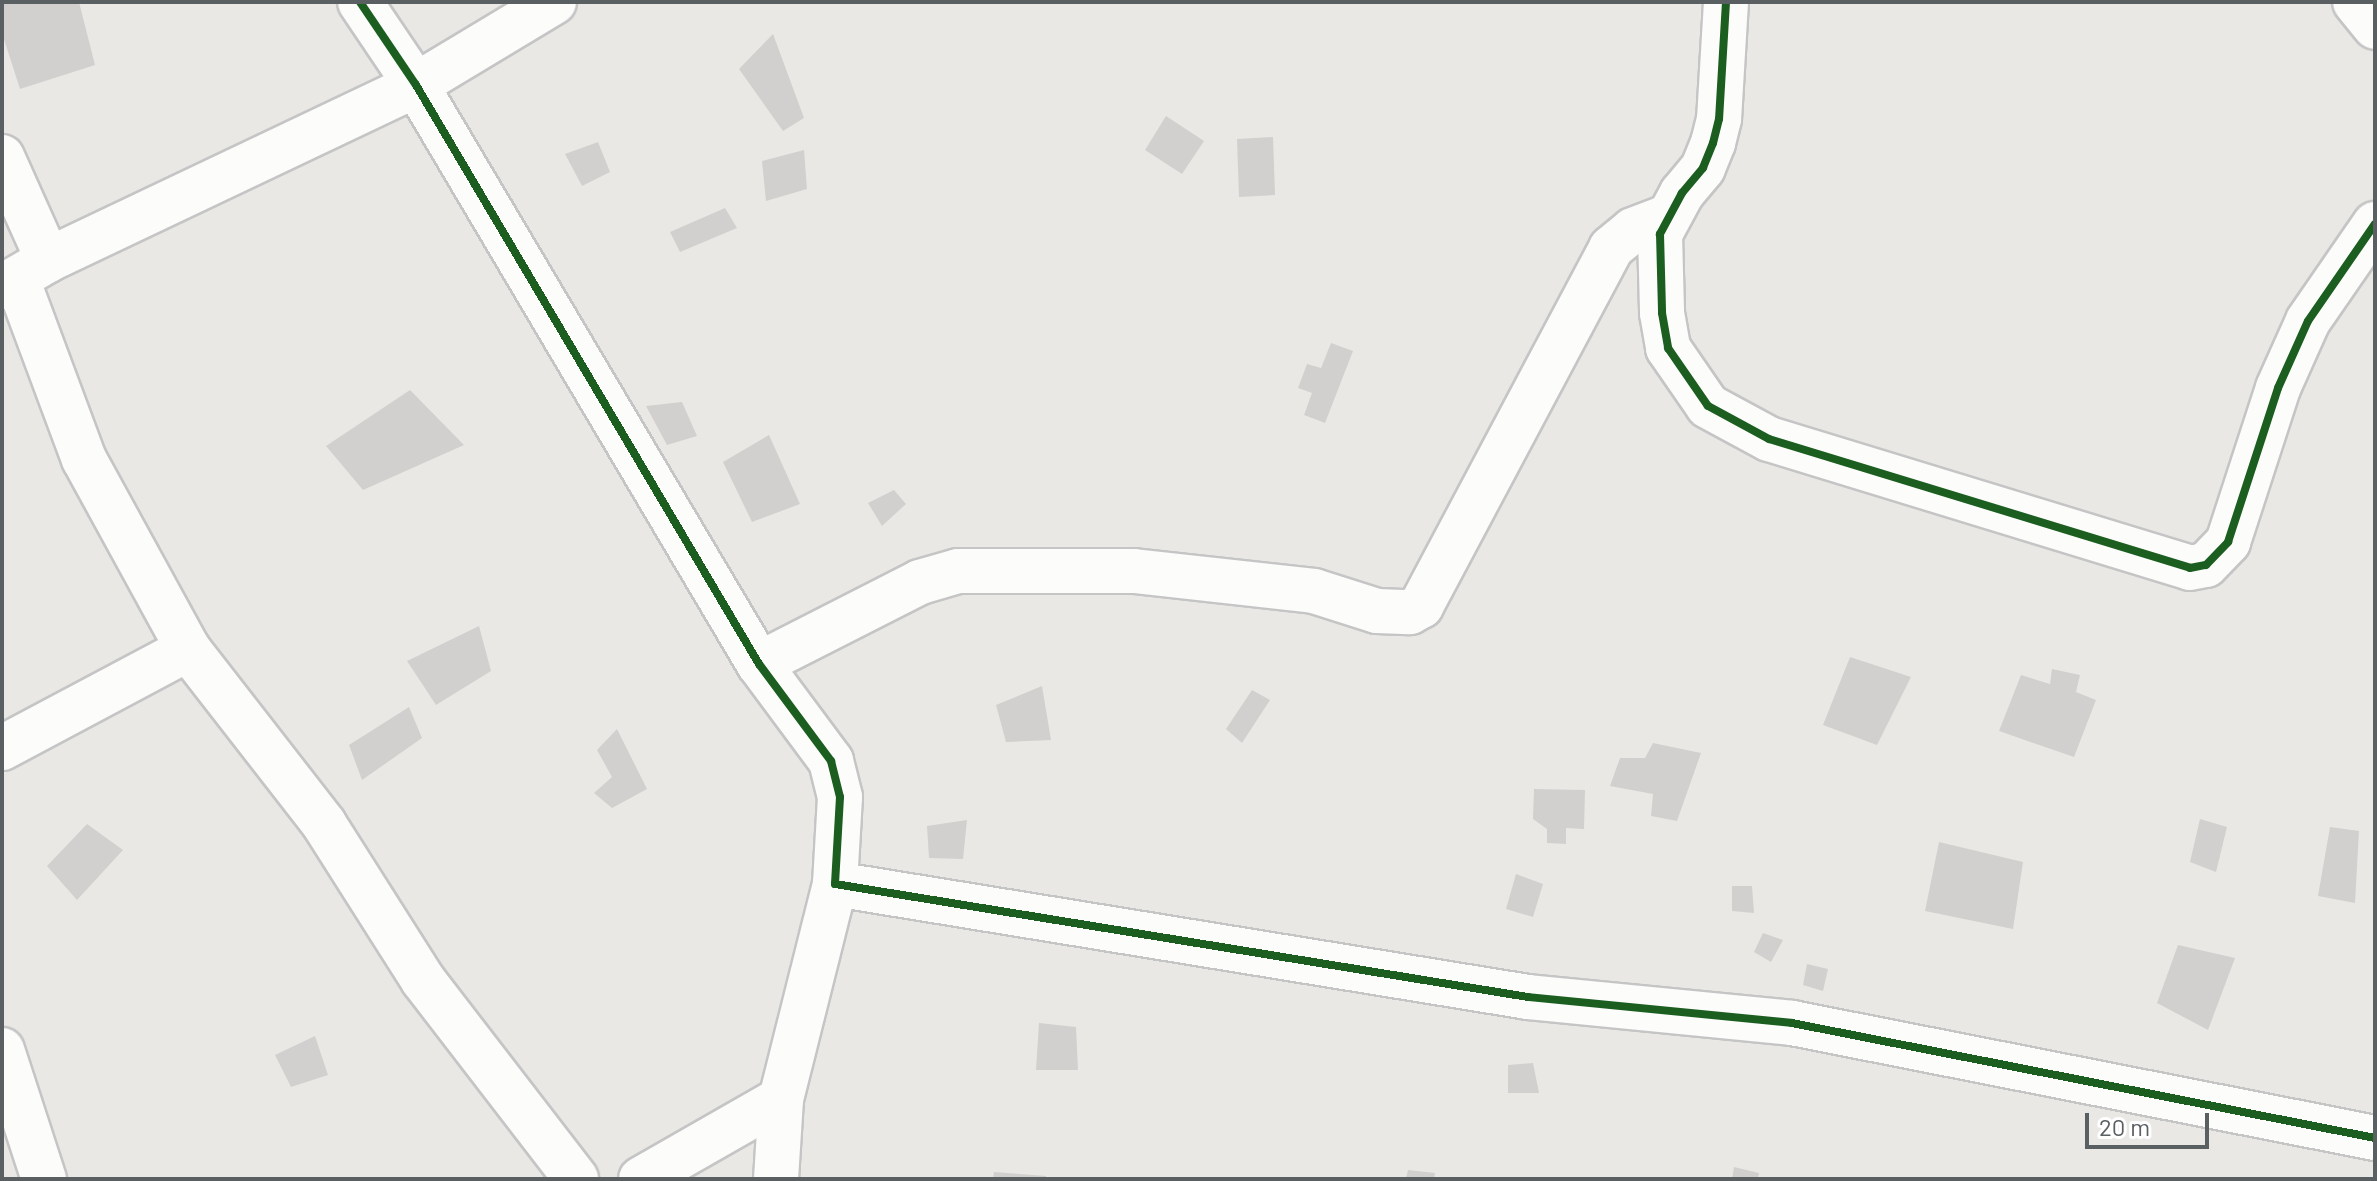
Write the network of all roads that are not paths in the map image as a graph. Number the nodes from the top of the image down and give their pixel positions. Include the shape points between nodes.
1 (360, 2) edge
2 (554, 2) edge
3 (1726, 2) edge
4 (2355, 2) edge
5 (2375, 27) edge
6 (416, 85) junction
7 (2, 157) edge
8 (1667, 217) junction
9 (2375, 224) edge
10 (22, 275) edge
11 (188, 649) junction
12 (759, 664) junction
13 (2, 748) edge
14 (835, 884) junction
15 (2, 1050) edge
16 (781, 1099) junction
17 (2375, 1138) edge
18 (44, 1179) edge
19 (576, 1179) edge
20 (641, 1179) edge
21 (776, 1179) edge

1 - 6 street
2 - 6 street
3 - 8 street via 1713,143 1703,168
4 - 5 street
6 - 10 street
6 - 12 street
7 - 10 street
8 - 9 street via 1658,250 1668,348 1708,406 1769,439 2190,568 2206,565 2228,542 2293,350
8 - 12 street via 1633,230 1611,248 1421,606 1410,612 1377,611 1314,591 1134,571 958,571 920,582
10 - 11 street via 84,459
11 - 13 street
11 - 19 street via 324,824 423,980
12 - 14 street via 831,761 840,797
14 - 16 street
14 - 17 street via 1528,997 1792,1023
15 - 18 street
16 - 20 street
16 - 21 street

